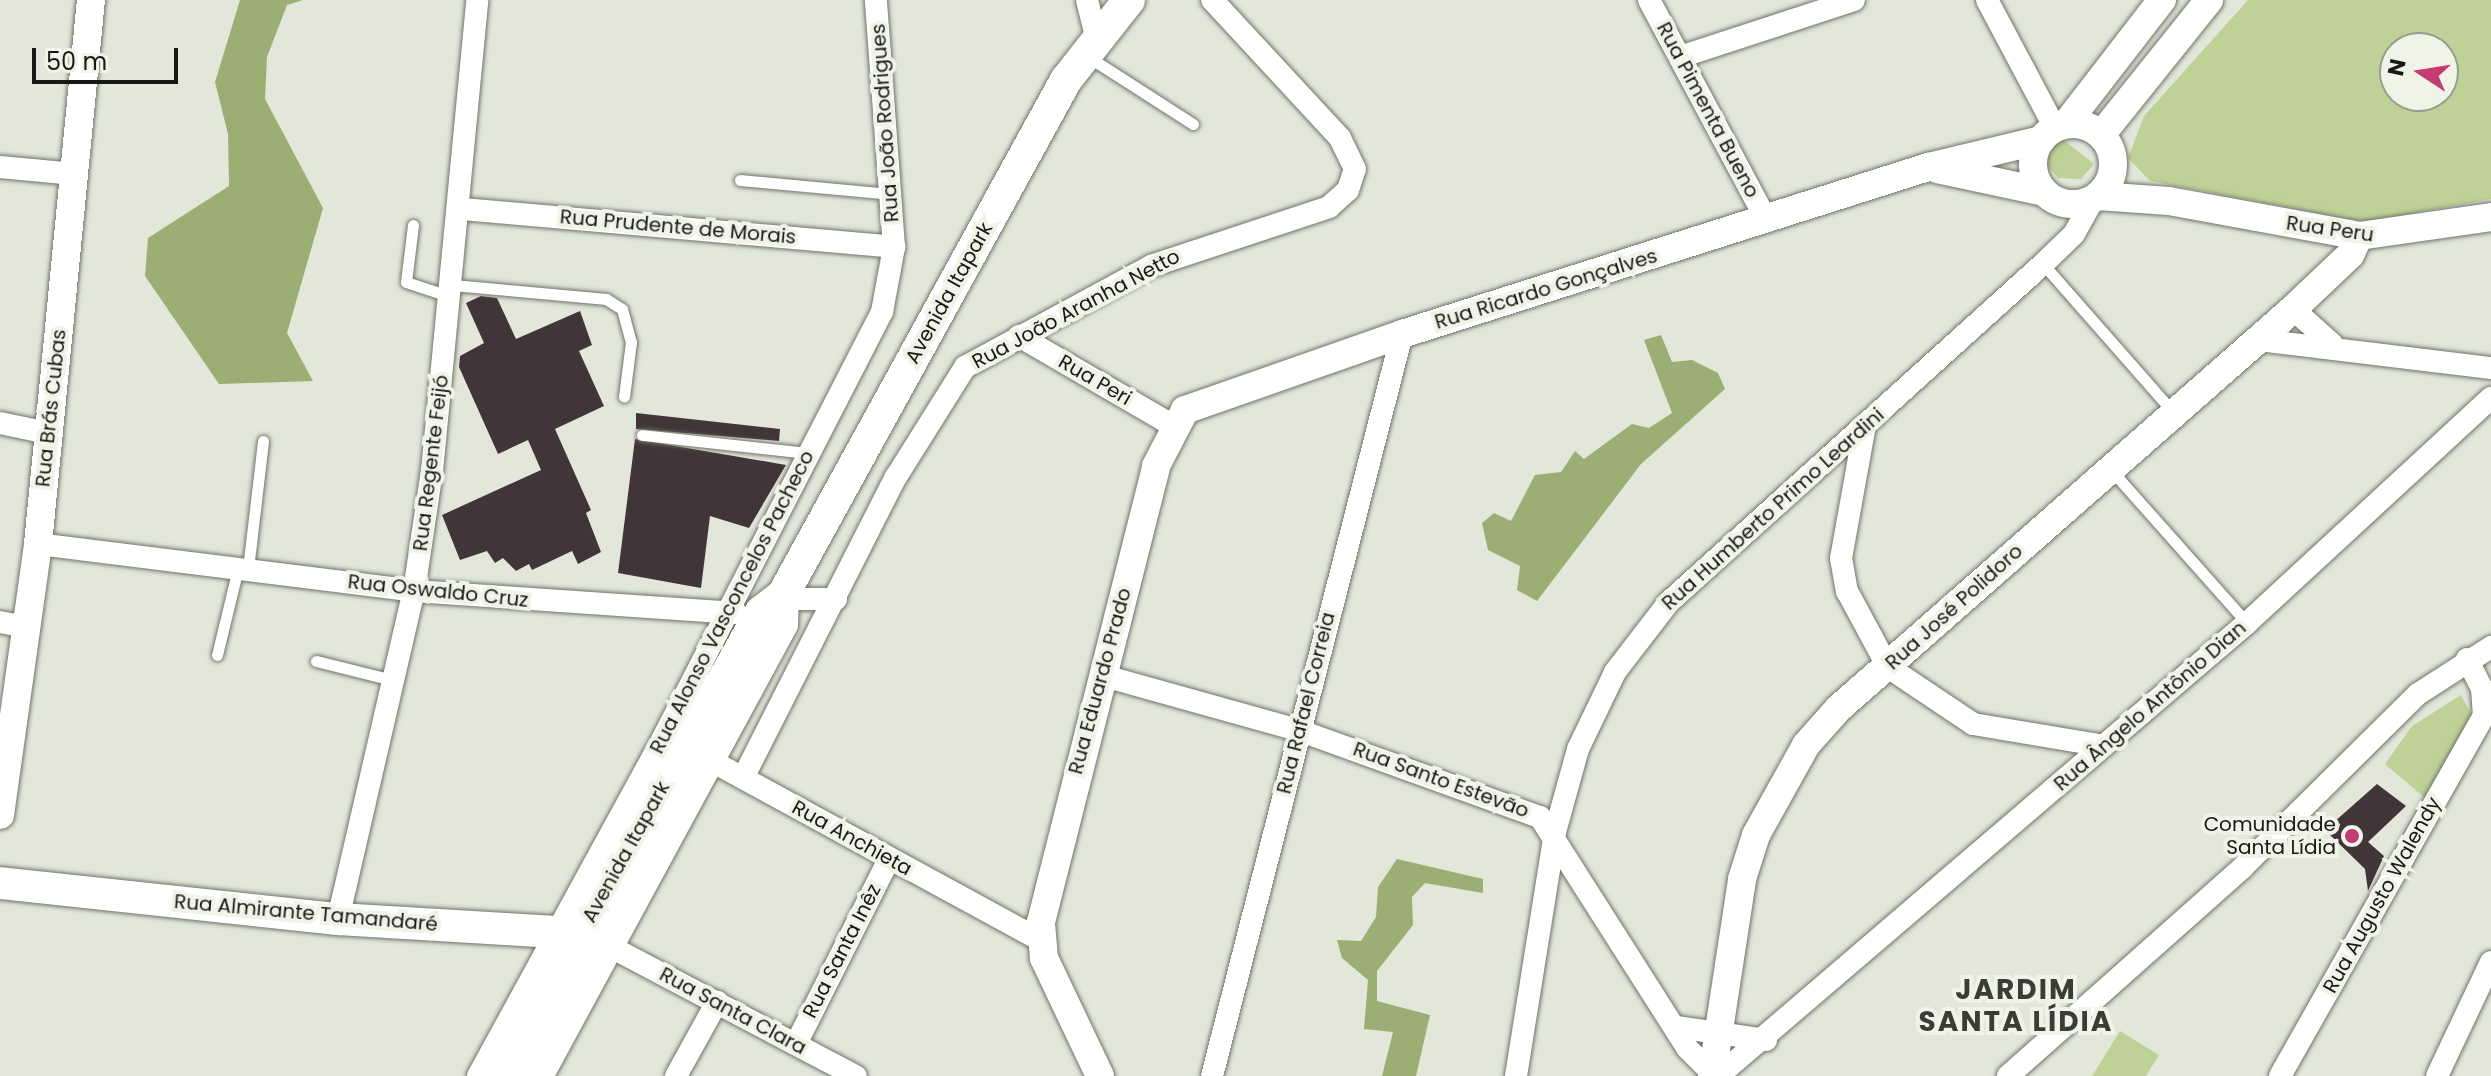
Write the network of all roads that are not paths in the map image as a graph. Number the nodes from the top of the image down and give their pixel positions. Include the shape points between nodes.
1 (91, 0) edge
2 (477, 0) edge
3 (876, 0) edge
4 (1087, 0) edge
5 (1129, 0) edge
6 (1649, 0) edge
7 (1854, 0) edge
8 (1987, 0) edge
9 (2162, 0) edge
10 (2209, 0) edge
11 (1216, 1) edge
12 (1090, 44) junction
13 (1680, 57) junction
14 (1193, 124) dead end
15 (2054, 131) junction
16 (2101, 135) junction
17 (0, 167) edge
18 (1928, 167) junction
19 (75, 174) junction
20 (740, 180) dead end
21 (2044, 192) junction
22 (892, 194) junction
23 (2094, 194) junction
24 (462, 209) junction
25 (2491, 217) edge
26 (1767, 221) junction
27 (413, 225) dead end
28 (2359, 236) junction
29 (894, 247) junction
30 (2043, 264) junction
31 (453, 291) junction
32 (2293, 309) junction
33 (1402, 334) junction
34 (1019, 336) junction
35 (2259, 340) junction
36 (2332, 344) junction
37 (2491, 368) edge
38 (624, 397) dead end
39 (2491, 398) edge
40 (2174, 413) junction
41 (0, 423) edge
42 (1172, 425) junction
43 (1865, 425) junction
44 (48, 433) junction
45 (642, 435) dead end
46 (263, 441) dead end
47 (809, 453) junction
48 (2110, 468) junction
49 (38, 544) junction
50 (243, 568) junction
51 (414, 591) junction
52 (783, 595) junction
53 (836, 599) junction
54 (726, 617) junction
55 (2247, 623) junction
56 (13, 624) edge
57 (2491, 647) edge
58 (217, 655) dead end
59 (2467, 659) junction
60 (316, 661) dead end
61 (1888, 667) junction
62 (1101, 675) junction
63 (393, 680) junction
64 (2488, 708) edge
65 (1298, 730) junction
66 (2099, 745) junction
67 (686, 747) junction
68 (743, 778) junction
69 (0, 815) edge
70 (1555, 832) junction
71 (889, 859) junction
72 (0, 883) edge
73 (338, 919) junction
74 (583, 937) junction
75 (1040, 940) junction
76 (2491, 962) edge
77 (717, 1002) junction
78 (1676, 1027) junction
79 (1718, 1034) junction
80 (1766, 1040) junction
81 (796, 1044) junction
82 (540, 1071) edge
83 (1212, 1075) edge
84 (1712, 1075) edge
85 (478, 1076) edge
86 (503, 1076) edge
87 (676, 1076) edge
88 (856, 1076) edge
89 (1100, 1076) edge
90 (1516, 1076) edge
91 (2008, 1076) edge
92 (2280, 1076) edge
93 (2437, 1076) edge

1 - 19 street, Rua Brás Cubas
2 - 24 street, Rua Regente Feijó
3 - 22 street, Rua João Rodrigues
4 - 12 street
5 - 12 main road, Avenida Itapark
6 - 13 street, Rua Pimenta Bueno
7 - 13 street
8 - 15 street
9 - 15 street
10 - 16 street
11 - 34 street, Rua João Aranha Netto via 1345,146 1355,169 1348,190 1329,207 1186,250
12 - 14 lane
12 - 52 main road, Avenida Itapark
13 - 26 street, Rua Pimenta Bueno
15 - 16 street
15 - 18 street, Rua Ricardo Gonçalves
15 - 21 street via 2034,172
16 - 23 street via 2112,154
17 - 19 street
18 - 21 street
18 - 26 street, Rua Ricardo Gonçalves
19 - 44 street, Rua Brás Cubas
20 - 22 lane
21 - 23 street
22 - 29 street, Rua João Rodrigues
23 - 28 street, Rua Peru via 2169,201
23 - 30 street, Rua Humberto Primo Leardini via 2074,234
24 - 29 street, Rua Prudente de Morais
24 - 31 street, Rua Regente Feijó
25 - 28 street, Rua Peru
26 - 33 street, Rua Ricardo Gonçalves
27 - 31 lane via 406,282
28 - 32 street, Rua José Polidoro via 2350,255
29 - 47 street, Rua Alonso Vasconcelos Pacheco via 873,334
30 - 40 lane
30 - 43 street, Rua Humberto Primo Leardini
31 - 38 lane via 614,304 630,325
31 - 51 street, Rua Regente Feijó
32 - 35 street, Rua José Polidoro
32 - 36 street
33 - 42 street, Rua Ricardo Gonçalves via 1203,400
33 - 65 street, Rua Rafael Correia
34 - 42 street, Rua Peri
34 - 53 street, Rua João Aranha Netto via 965,367 939,401
35 - 36 street
35 - 40 street, Rua José Polidoro
36 - 37 street
39 - 55 street, Rua Ângelo Antônio Dian
40 - 48 street, Rua José Polidoro
41 - 44 street
42 - 62 street, Rua Eduardo Prado
43 - 61 street via 1841,558 1847,591
43 - 70 street, Rua Humberto Primo Leardini via 1640,634 1595,706
44 - 49 street, Rua Brás Cubas
45 - 47 lane
46 - 50 lane
47 - 54 street, Rua Alonso Vasconcelos Pacheco
48 - 55 lane
48 - 61 street, Rua José Polidoro
49 - 50 street, Rua Oswaldo Cruz
49 - 56 street, Rua Brás Cubas
50 - 51 street, Rua Oswaldo Cruz
50 - 58 lane
51 - 54 street, Rua Oswaldo Cruz
51 - 63 street, Rua Regente Feijó
52 - 53 street, Rua Oswaldo Cruz
52 - 54 street, Rua Oswaldo Cruz
52 - 67 main road, Avenida Itapark via 761,612
53 - 68 street, Rua João Aranha Netto
54 - 67 street, Rua Alonso Vasconcelos Pacheco
55 - 66 street, Rua Ângelo Antônio Dian
56 - 69 street, Rua Brás Cubas
57 - 59 street
59 - 64 street, Rua Augusto Walendy
59 - 91 street via 2418,694 2243,867
60 - 63 lane
61 - 66 street via 1973,724
61 - 79 street, Rua José Polidoro via 1806,745 1756,835
62 - 65 street, Rua Santo Estevão
62 - 75 street, Rua Eduardo Prado
63 - 73 street, Rua Regente Feijó
64 - 92 street, Rua Augusto Walendy
65 - 70 street, Rua Santo Estevão via 1519,805
65 - 83 street, Rua Rafael Correia
66 - 80 street, Rua Ângelo Antônio Dian
67 - 68 street, Rua Anchieta
67 - 74 main road, Avenida Itapark
68 - 71 street, Rua Anchieta
70 - 78 street, Rua Santo Estevão
70 - 90 street, Rua Humberto Primo Leardini
71 - 75 street, Rua Anchieta
71 - 81 street, Rua Santa Inêz
72 - 73 main road, Rua Almirante Tamandaré
73 - 74 main road, Rua Almirante Tamandaré
74 - 77 street, Rua Santa Clara
74 - 82 main road via 589,964
74 - 85 street
74 - 86 main road, Avenida Itapark
75 - 89 street
76 - 93 street
77 - 81 street, Rua Santa Clara
77 - 87 street
78 - 79 street
78 - 84 street, Rua Santo Estevão
79 - 80 street
79 - 84 street, Rua José Polidoro
80 - 84 street, Rua Ângelo Antônio Dian
81 - 88 street, Rua Santa Clara

